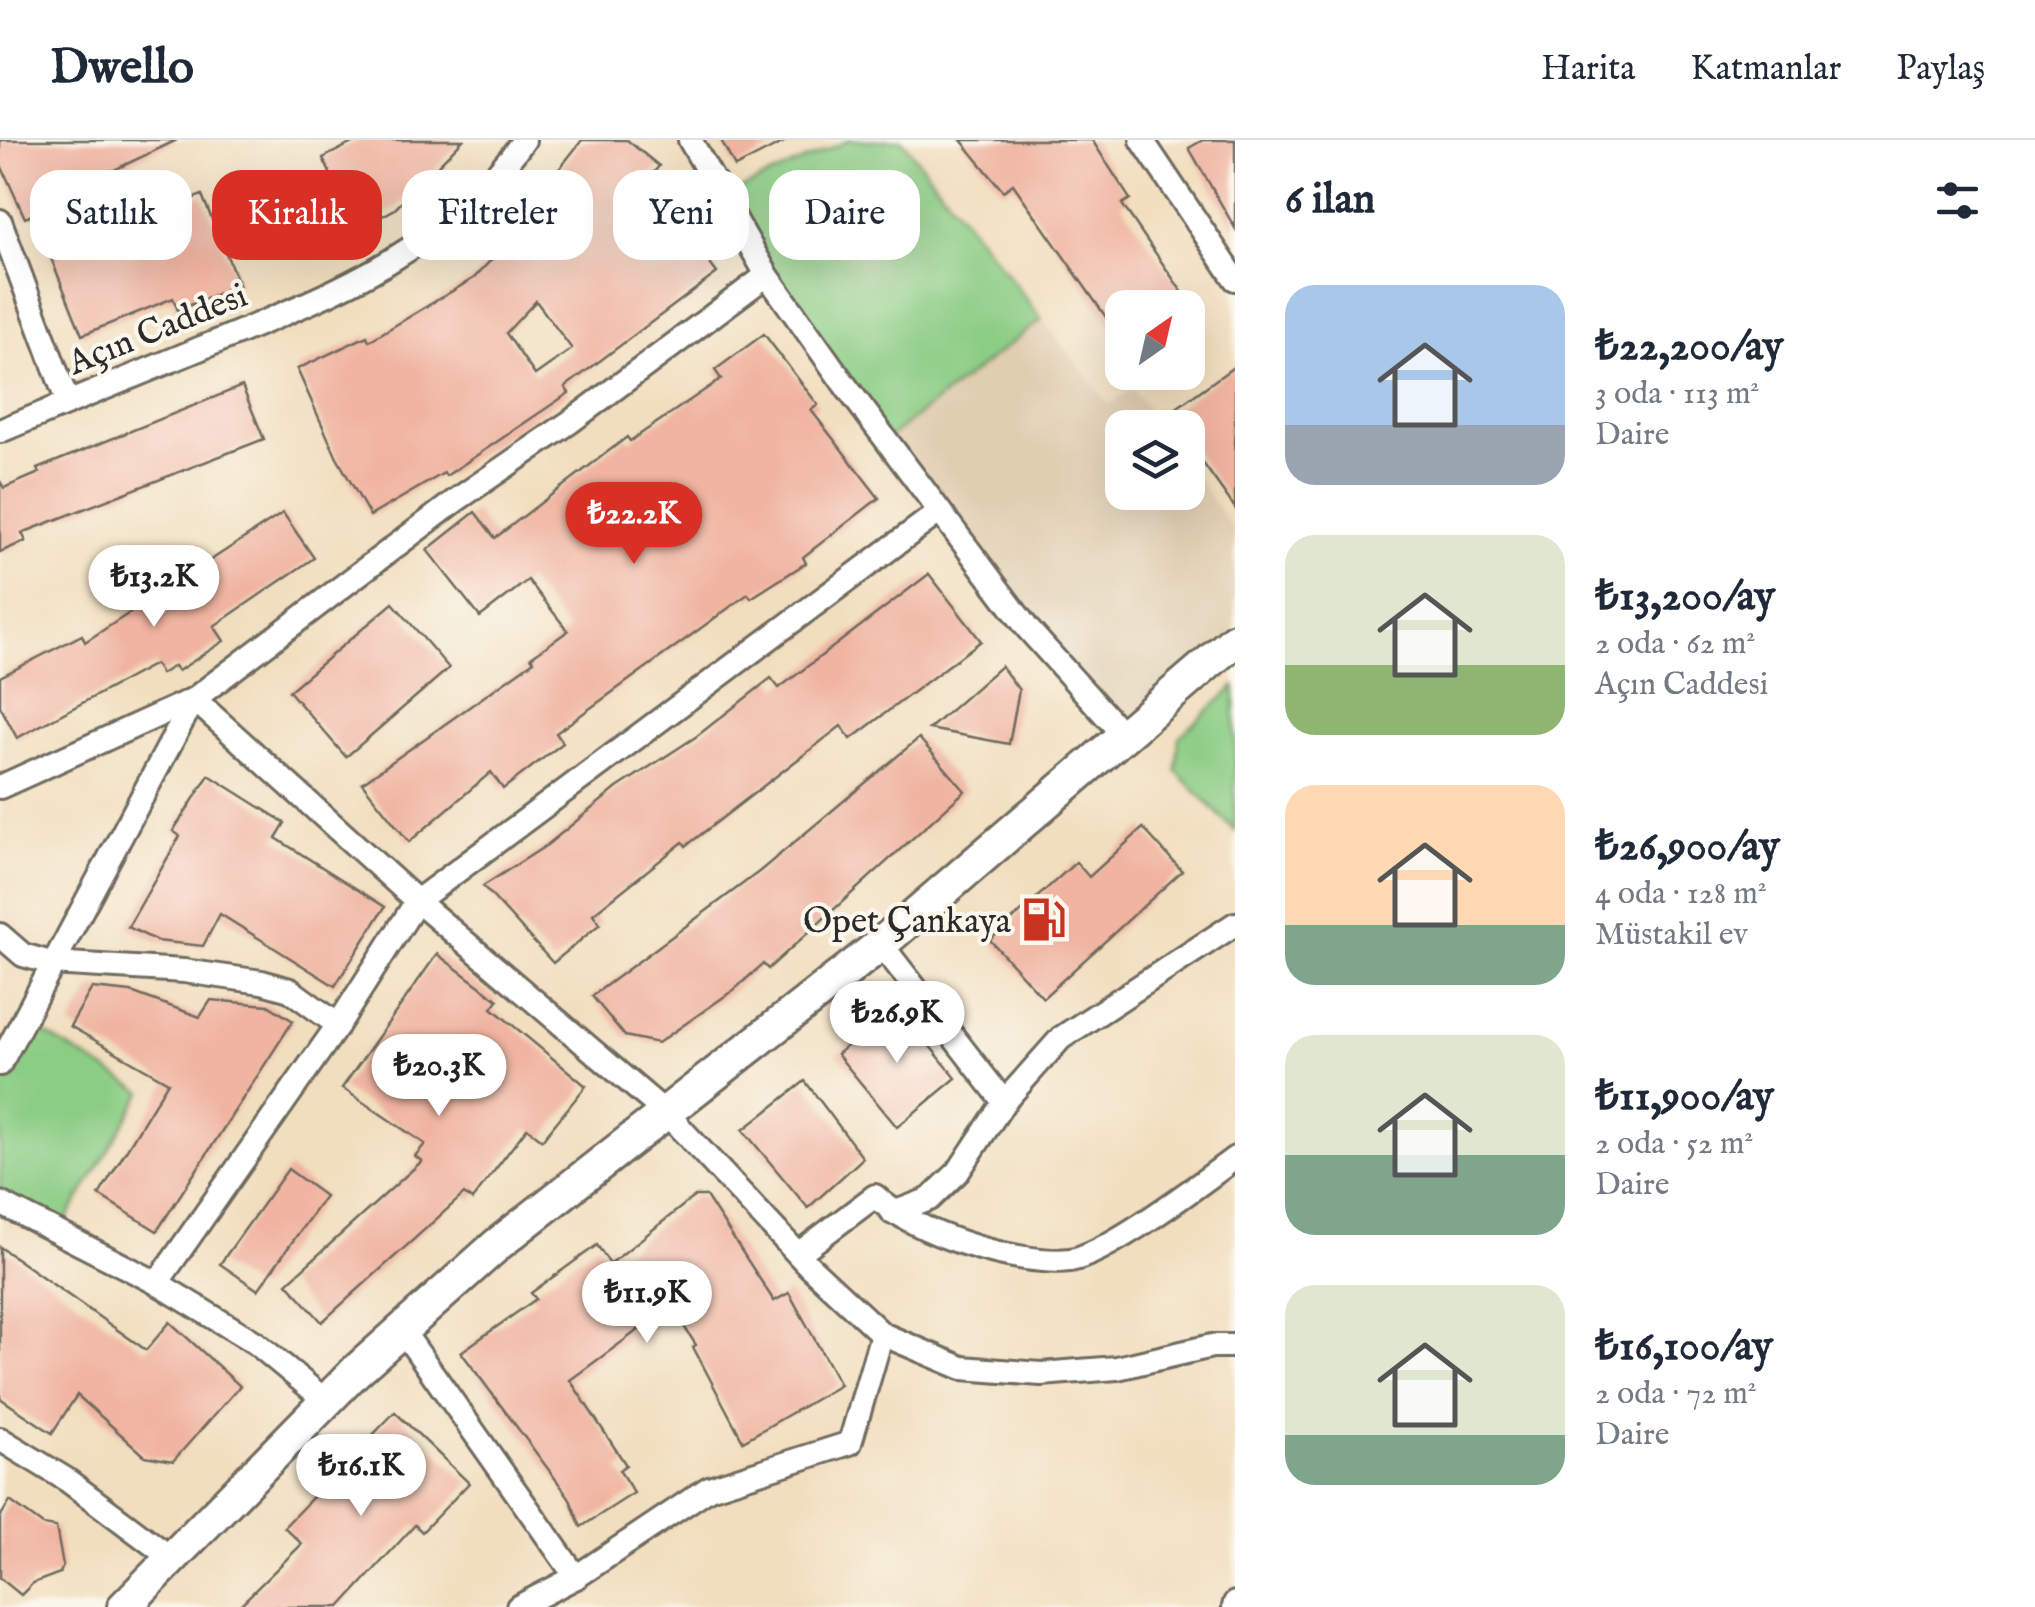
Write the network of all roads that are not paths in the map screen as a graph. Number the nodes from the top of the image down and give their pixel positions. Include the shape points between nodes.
1 (524, 140) edge
2 (690, 140) edge
3 (1142, 140) edge
4 (0, 221) edge
5 (768, 274) junction
6 (1235, 279) edge
7 (68, 403) junction
8 (0, 430) edge
9 (939, 512) junction
10 (1235, 640) edge
11 (194, 699) junction
12 (1125, 737) junction
13 (0, 787) edge
14 (417, 902) junction
15 (1235, 924) edge
16 (0, 936) edge
17 (881, 944) junction
18 (51, 963) junction
19 (338, 1025) junction
20 (0, 1064) edge
21 (1004, 1102) junction
22 (668, 1114) junction
23 (1235, 1158) edge
24 (0, 1203) edge
25 (893, 1214) junction
26 (798, 1254) junction
27 (157, 1283) junction
28 (402, 1330) junction
29 (882, 1334) junction
30 (1235, 1346) edge
31 (326, 1401) junction
32 (0, 1439) edge
33 (171, 1558) junction
34 (576, 1576) junction
35 (124, 1607) edge
36 (518, 1607) edge

1 - 7 street, Açın Caddesi via 458,214 404,257 332,294
2 - 5 street
3 - 6 street
4 - 7 street
5 - 9 street
5 - 11 street
7 - 8 street, Açın Caddesi
9 - 12 street via 1028,629
9 - 14 street
10 - 12 street
11 - 13 street
11 - 14 street
11 - 18 street
12 - 17 street
14 - 19 street
14 - 22 street
15 - 21 street via 1061,1038
16 - 18 street
17 - 21 street
17 - 22 street
18 - 19 street via 262,982 290,990
18 - 20 street
19 - 27 street
21 - 25 street via 958,1172 930,1198
22 - 26 street
22 - 28 street via 574,1181
23 - 25 street via 1158,1214 1072,1260 986,1248
24 - 27 street
25 - 26 street via 876,1196
26 - 29 street
27 - 31 street via 256,1343
28 - 31 street
28 - 34 street
29 - 30 street via 962,1368 1041,1374
29 - 34 street via 850,1443 709,1488
31 - 33 street
32 - 33 street
33 - 35 street
34 - 36 street

